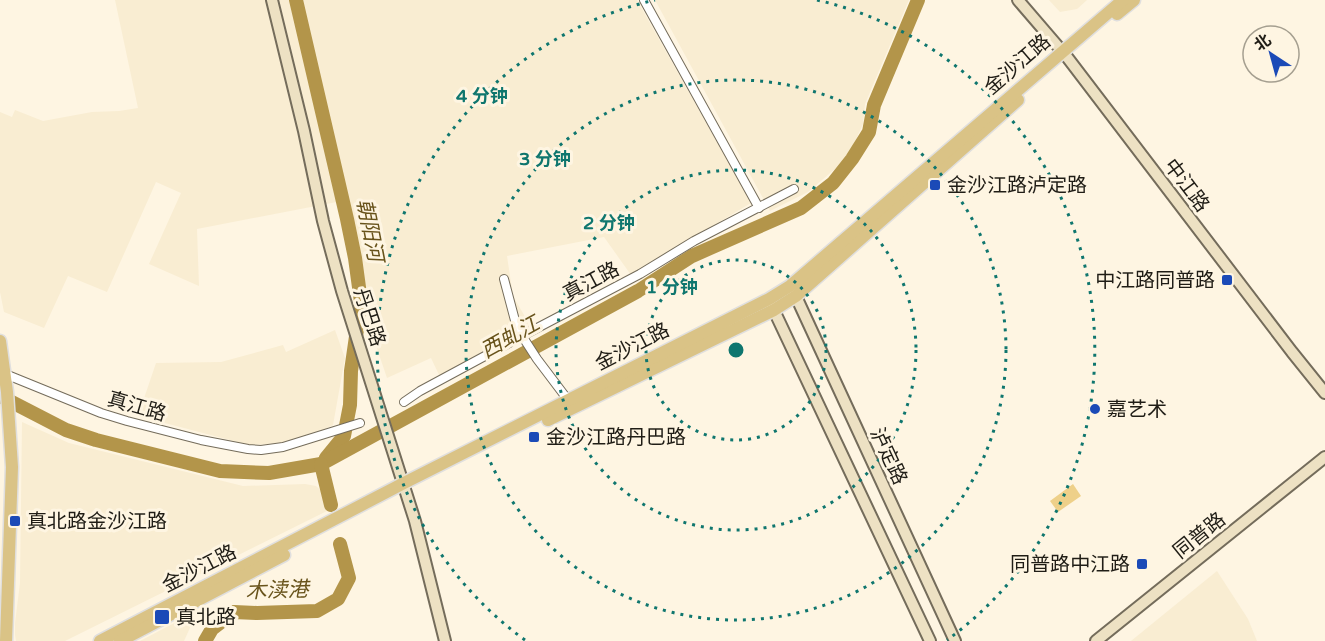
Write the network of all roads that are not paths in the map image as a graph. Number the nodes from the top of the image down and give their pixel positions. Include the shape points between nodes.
1 (272, 0) edge
2 (644, 0) edge
3 (1018, 0) edge
4 (1123, 0) edge
5 (1134, 0) edge
6 (1064, 54) junction
7 (794, 189) dead end
8 (759, 208) junction
9 (504, 279) dead end
10 (793, 291) junction
11 (771, 304) junction
12 (523, 337) junction
13 (0, 341) edge
14 (5, 374) junction
15 (1325, 393) edge
16 (568, 400) junction
17 (404, 402) dead end
18 (360, 423) dead end
19 (1325, 457) edge
20 (405, 487) junction
21 (6, 641) edge
22 (100, 641) edge
23 (120, 641) edge
24 (445, 641) edge
25 (930, 641) edge
26 (955, 641) edge
27 (1096, 641) edge

1 - 20 street, 丹巴路 via 342,291
2 - 8 street
3 - 6 street, 中江路
4 - 6 main road, 金沙江路
5 - 6 main road, 金沙江路
6 - 10 main road, 金沙江路
6 - 15 street, 中江路
7 - 8 street, 真江路
8 - 12 street, 真江路
9 - 12 street
10 - 11 main road, 金沙江路
10 - 26 street, 泸定路
11 - 16 main road, 金沙江路
11 - 20 main road, 金沙江路
11 - 25 street
12 - 16 street
12 - 17 street, 真江路
13 - 14 main road
14 - 18 street, 真江路 via 101,413 248,449 284,447
14 - 21 main road via 12,467
16 - 20 main road, 金沙江路
19 - 27 street, 同普路
20 - 22 main road, 金沙江路
20 - 23 main road, 金沙江路
20 - 24 street, 丹巴路

